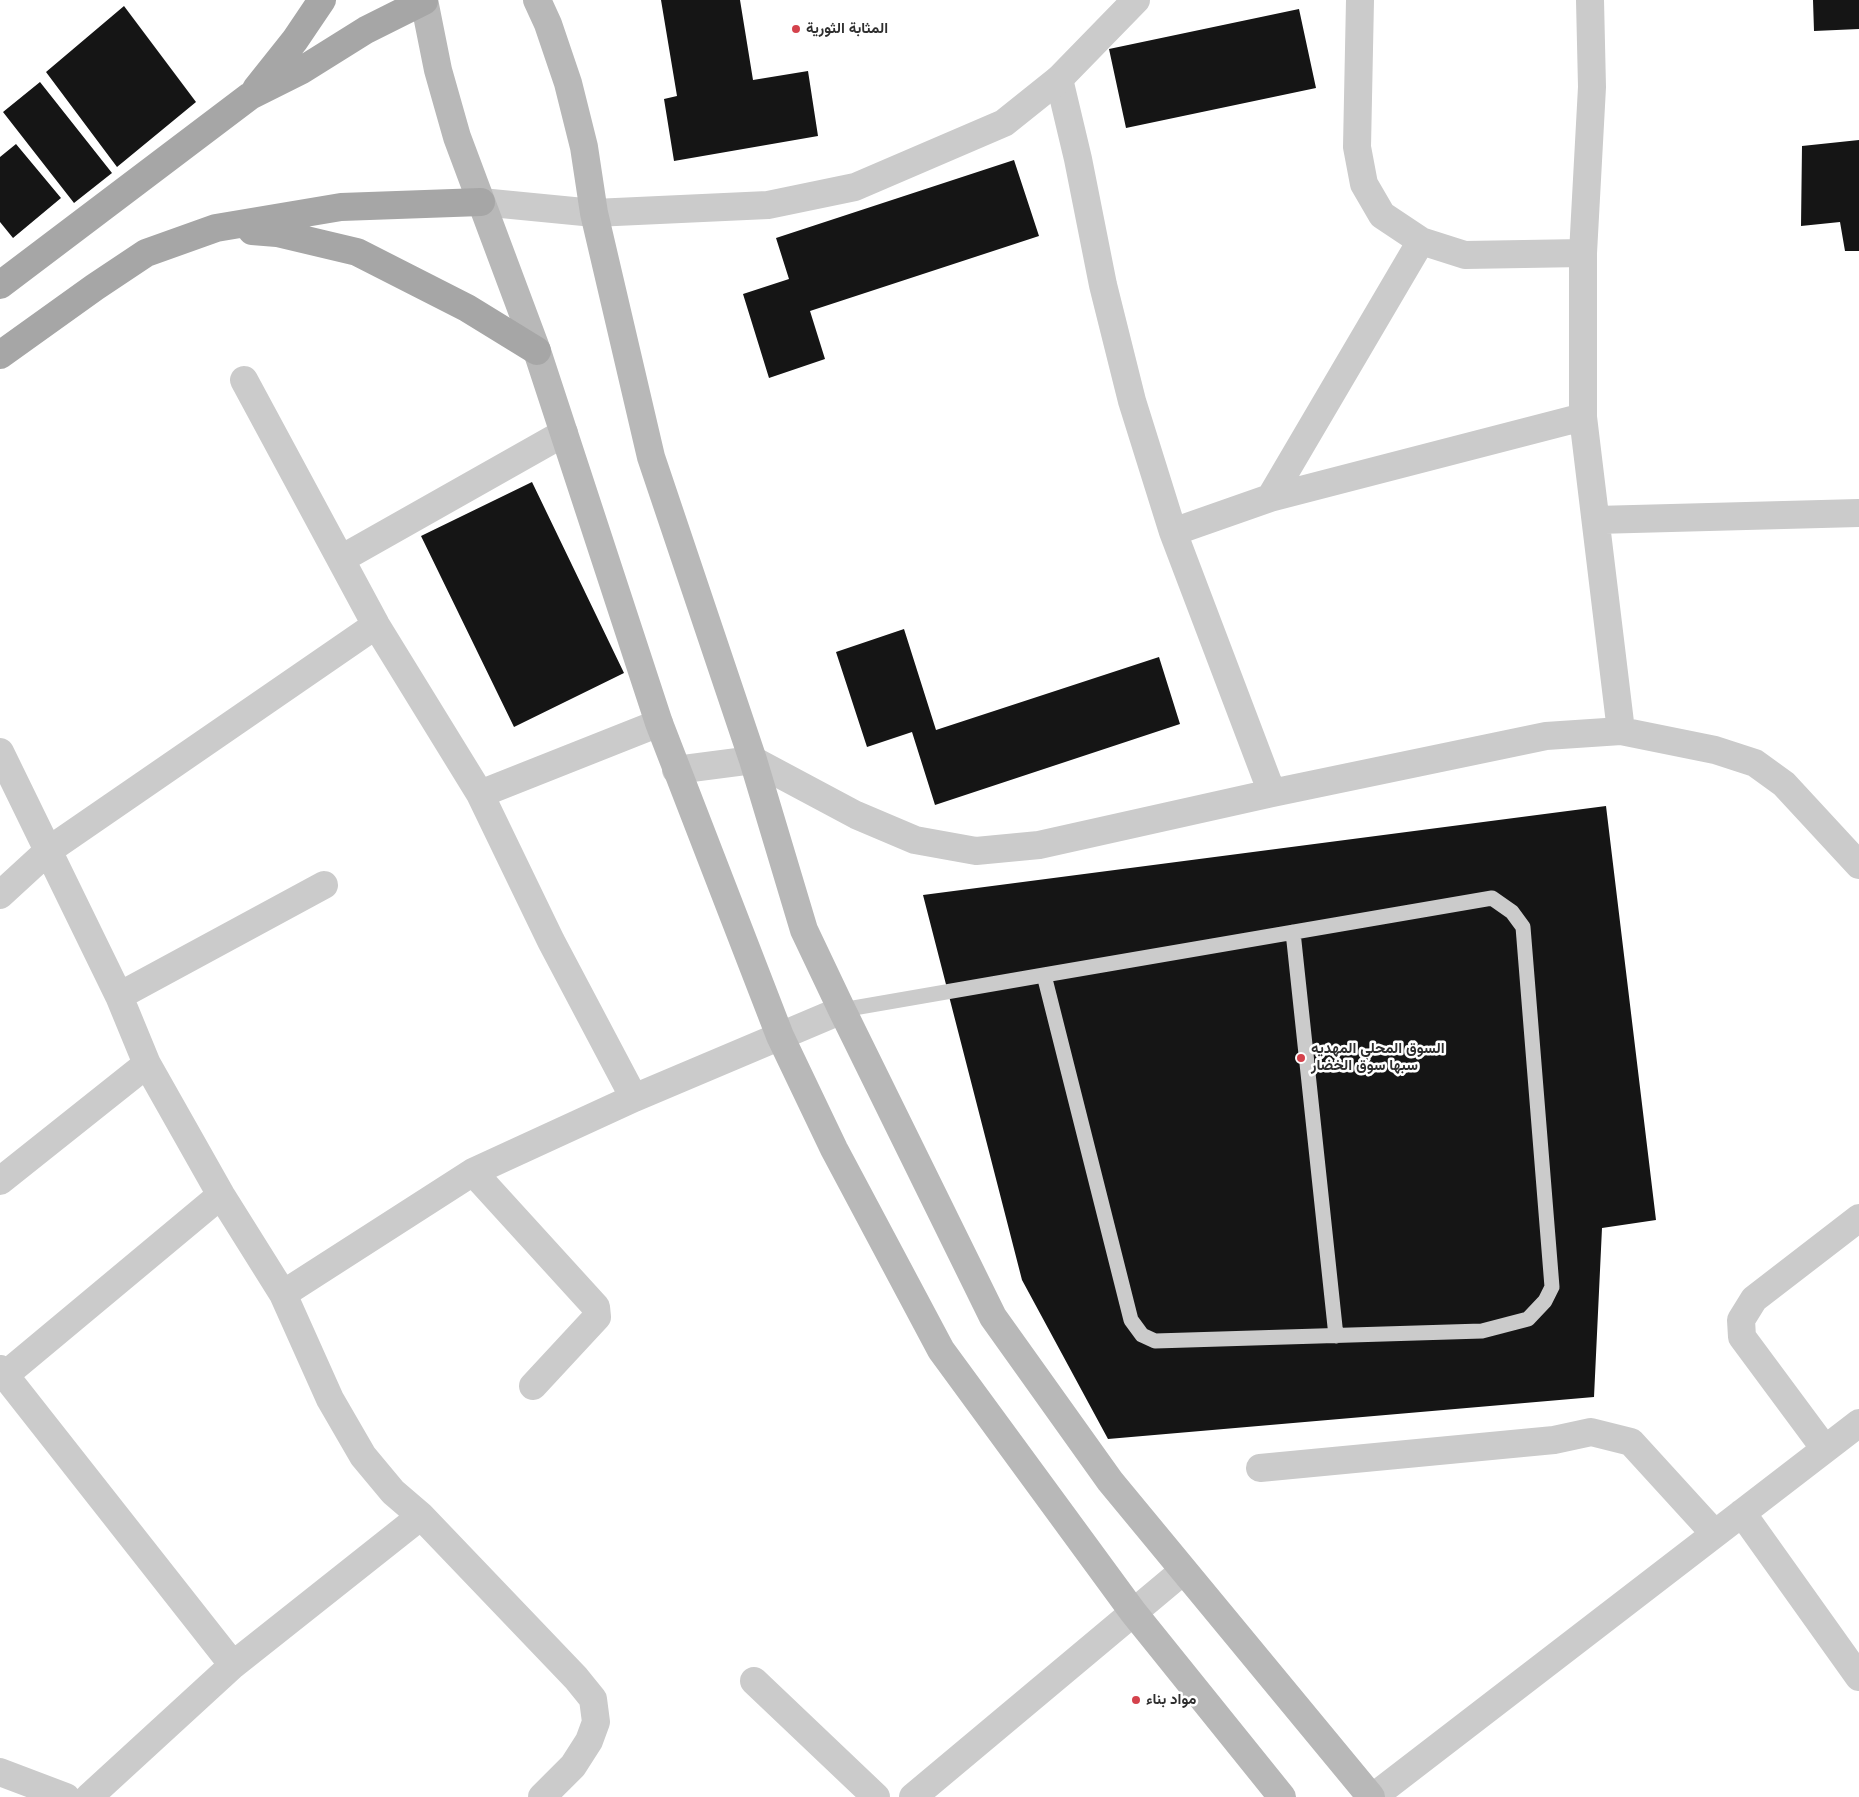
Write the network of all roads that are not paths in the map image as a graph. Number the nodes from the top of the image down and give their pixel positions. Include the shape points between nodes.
1 (322, 0) edge
2 (425, 0) edge
3 (538, 0) edge
4 (1136, 0) edge
5 (1360, 0) edge
6 (1590, 0) edge
7 (1059, 79) junction
8 (250, 96) junction
9 (481, 202) junction
10 (594, 213) junction
11 (216, 228) junction
12 (1421, 241) junction
13 (1583, 253) junction
14 (0, 285) edge
15 (537, 351) junction
16 (0, 355) edge
17 (244, 380) dead end
18 (1583, 417) junction
19 (564, 433) junction
20 (1270, 498) junction
21 (1859, 513) edge
22 (1596, 520) junction
23 (1173, 532) junction
24 (341, 559) junction
25 (376, 624) junction
26 (659, 723) junction
27 (1621, 730) junction
28 (0, 752) edge
29 (753, 760) junction
30 (676, 770) junction
31 (480, 794) junction
32 (1272, 794) junction
33 (48, 850) junction
34 (1859, 865) edge
35 (324, 885) dead end
36 (0, 895) edge
37 (1293, 932) junction
38 (1044, 975) junction
39 (119, 996) junction
40 (842, 1010) junction
41 (780, 1036) junction
42 (147, 1064) junction
43 (634, 1098) junction
44 (473, 1172) junction
45 (0, 1181) edge
46 (221, 1195) junction
47 (1859, 1218) edge
48 (284, 1294) junction
49 (1336, 1336) junction
50 (2, 1372) edge
51 (533, 1386) dead end
52 (1859, 1423) edge
53 (1825, 1450) junction
54 (1260, 1468) dead end
55 (1742, 1513) junction
56 (421, 1516) junction
57 (1715, 1534) junction
58 (1183, 1571) junction
59 (1133, 1612) junction
60 (233, 1665) junction
61 (1859, 1677) edge
62 (754, 1681) dead end
63 (0, 1772) edge
64 (66, 1797) edge
65 (89, 1797) edge
66 (542, 1797) edge
67 (876, 1797) edge
68 (913, 1797) edge
69 (1282, 1797) edge
70 (1372, 1797) edge

1 - 8 main road
2 - 8 main road
2 - 9 main road via 438,70 457,137
3 - 10 main road via 568,83 584,147
4 - 7 street
5 - 12 street via 1357,146 1364,184 1382,215
6 - 13 street via 1592,87
7 - 10 street via 1004,123 855,187 768,205
7 - 23 street via 1110,314 1132,401
8 - 14 main road
9 - 10 street
9 - 11 main road via 340,207
9 - 15 main road
10 - 29 main road via 651,457
11 - 15 main road via 277,233 356,252 467,308
11 - 16 main road via 146,253
12 - 13 street via 1465,255
12 - 20 street
13 - 18 street
15 - 19 main road
17 - 24 street
18 - 20 street
18 - 22 street
19 - 24 street
19 - 26 main road
20 - 23 street
21 - 22 street
22 - 27 street
23 - 32 street
24 - 25 street
25 - 31 street
25 - 33 street
26 - 30 main road
26 - 31 street
27 - 32 street via 1546,736
27 - 34 street via 1716,750 1755,763 1784,784
28 - 33 street
29 - 30 street
29 - 32 street via 856,815 915,840 976,851 1039,845
29 - 40 main road via 804,930
30 - 41 main road
31 - 43 street via 551,941
33 - 36 street
33 - 39 street
35 - 39 street
37 - 38 lane
37 - 49 lane
37 - 49 lane via 1492,898 1512,912 1523,927 1552,1287 1545,1301 1528,1319 1482,1331
38 - 40 lane
38 - 49 lane via 1131,1320 1142,1335 1155,1341
39 - 42 street
40 - 41 street
40 - 58 main road via 993,1317 1110,1481
41 - 43 street
41 - 59 main road via 834,1149 941,1350
42 - 45 street
42 - 46 street
43 - 44 street
44 - 48 street
44 - 51 street via 596,1307 597,1317
46 - 48 street
46 - 50 street
47 - 53 street via 1754,1299 1741,1320 1742,1337
48 - 56 street via 330,1399 363,1456 393,1492
50 - 60 street
52 - 53 street
53 - 55 street
54 - 57 street via 1554,1440 1591,1432 1631,1442
55 - 57 street
55 - 61 street
56 - 60 street
56 - 66 street via 593,1699 596,1722 589,1741 573,1766
57 - 70 street
58 - 59 street
58 - 70 main road
59 - 68 street
59 - 69 main road
60 - 65 street
62 - 67 street
63 - 64 street

